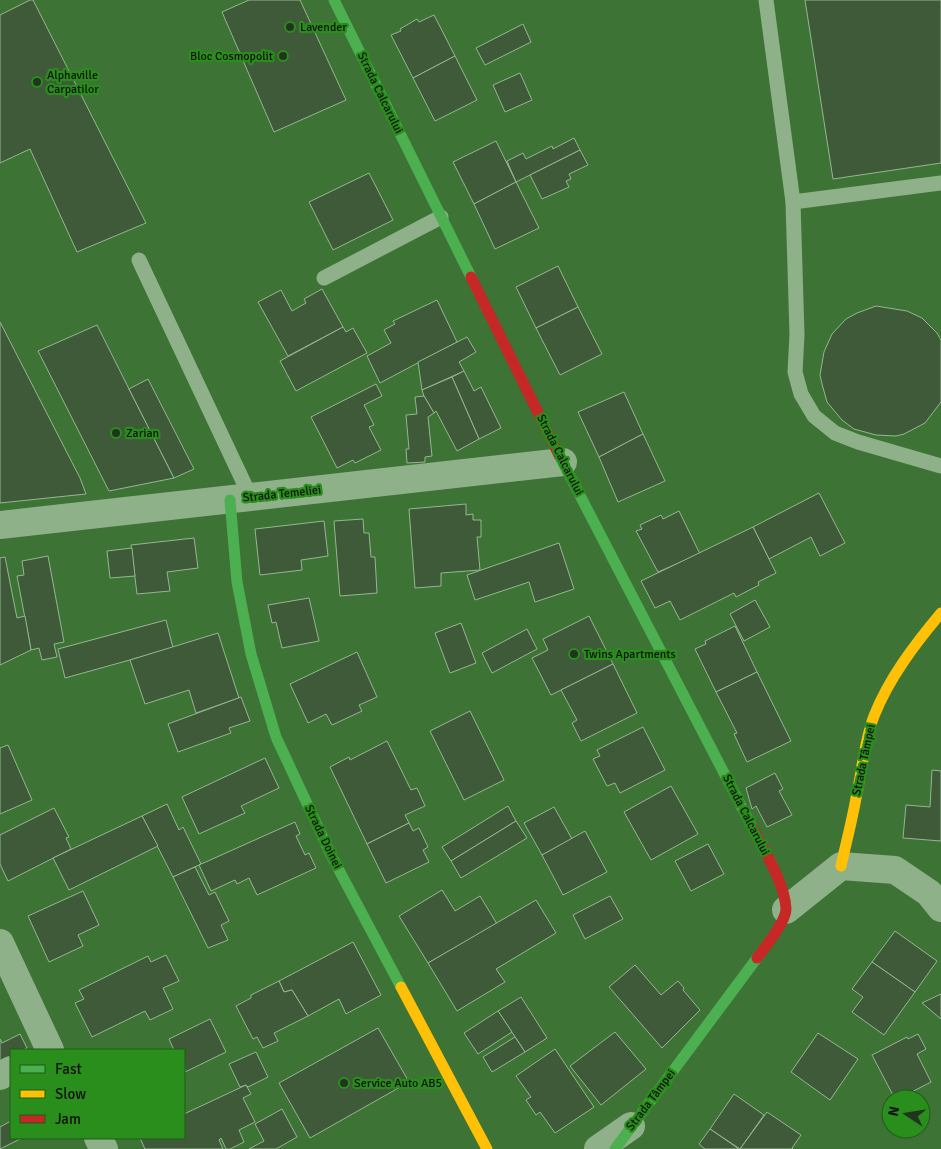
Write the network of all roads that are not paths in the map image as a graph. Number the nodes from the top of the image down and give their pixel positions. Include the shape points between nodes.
1 (334, 0) edge
2 (766, 0) edge
3 (941, 183) edge
4 (793, 202) junction
5 (441, 217) junction
6 (139, 260) dead end
7 (324, 278) dead end
8 (563, 462) junction
9 (941, 466) edge
10 (240, 499) junction
11 (0, 525) edge
12 (941, 614) edge
13 (840, 866) junction
14 (941, 908) edge
15 (782, 921) junction
16 (0, 943) edge
17 (49, 1049) edge
18 (631, 1126) junction
19 (487, 1149) edge
20 (598, 1149) edge
21 (615, 1149) edge

1 - 5 street, Strada Calcarului
2 - 4 lane
3 - 4 lane
4 - 9 lane via 795,372 801,394 814,416 835,433
5 - 7 lane
5 - 8 street, Strada Calcarului
6 - 10 lane
8 - 10 street, Strada Temeliei
8 - 15 street, Strada Calcarului via 779,880
10 - 11 street, Strada Temeliei
10 - 19 street, Strada Doinei via 237,582 251,654 276,737 331,855
12 - 13 street, Strada Tâmpei via 892,681 874,716
13 - 14 street via 894,870 929,893
13 - 15 street
15 - 18 street, Strada Tâmpei
16 - 17 street
18 - 20 street
18 - 21 street, Strada Tâmpei

